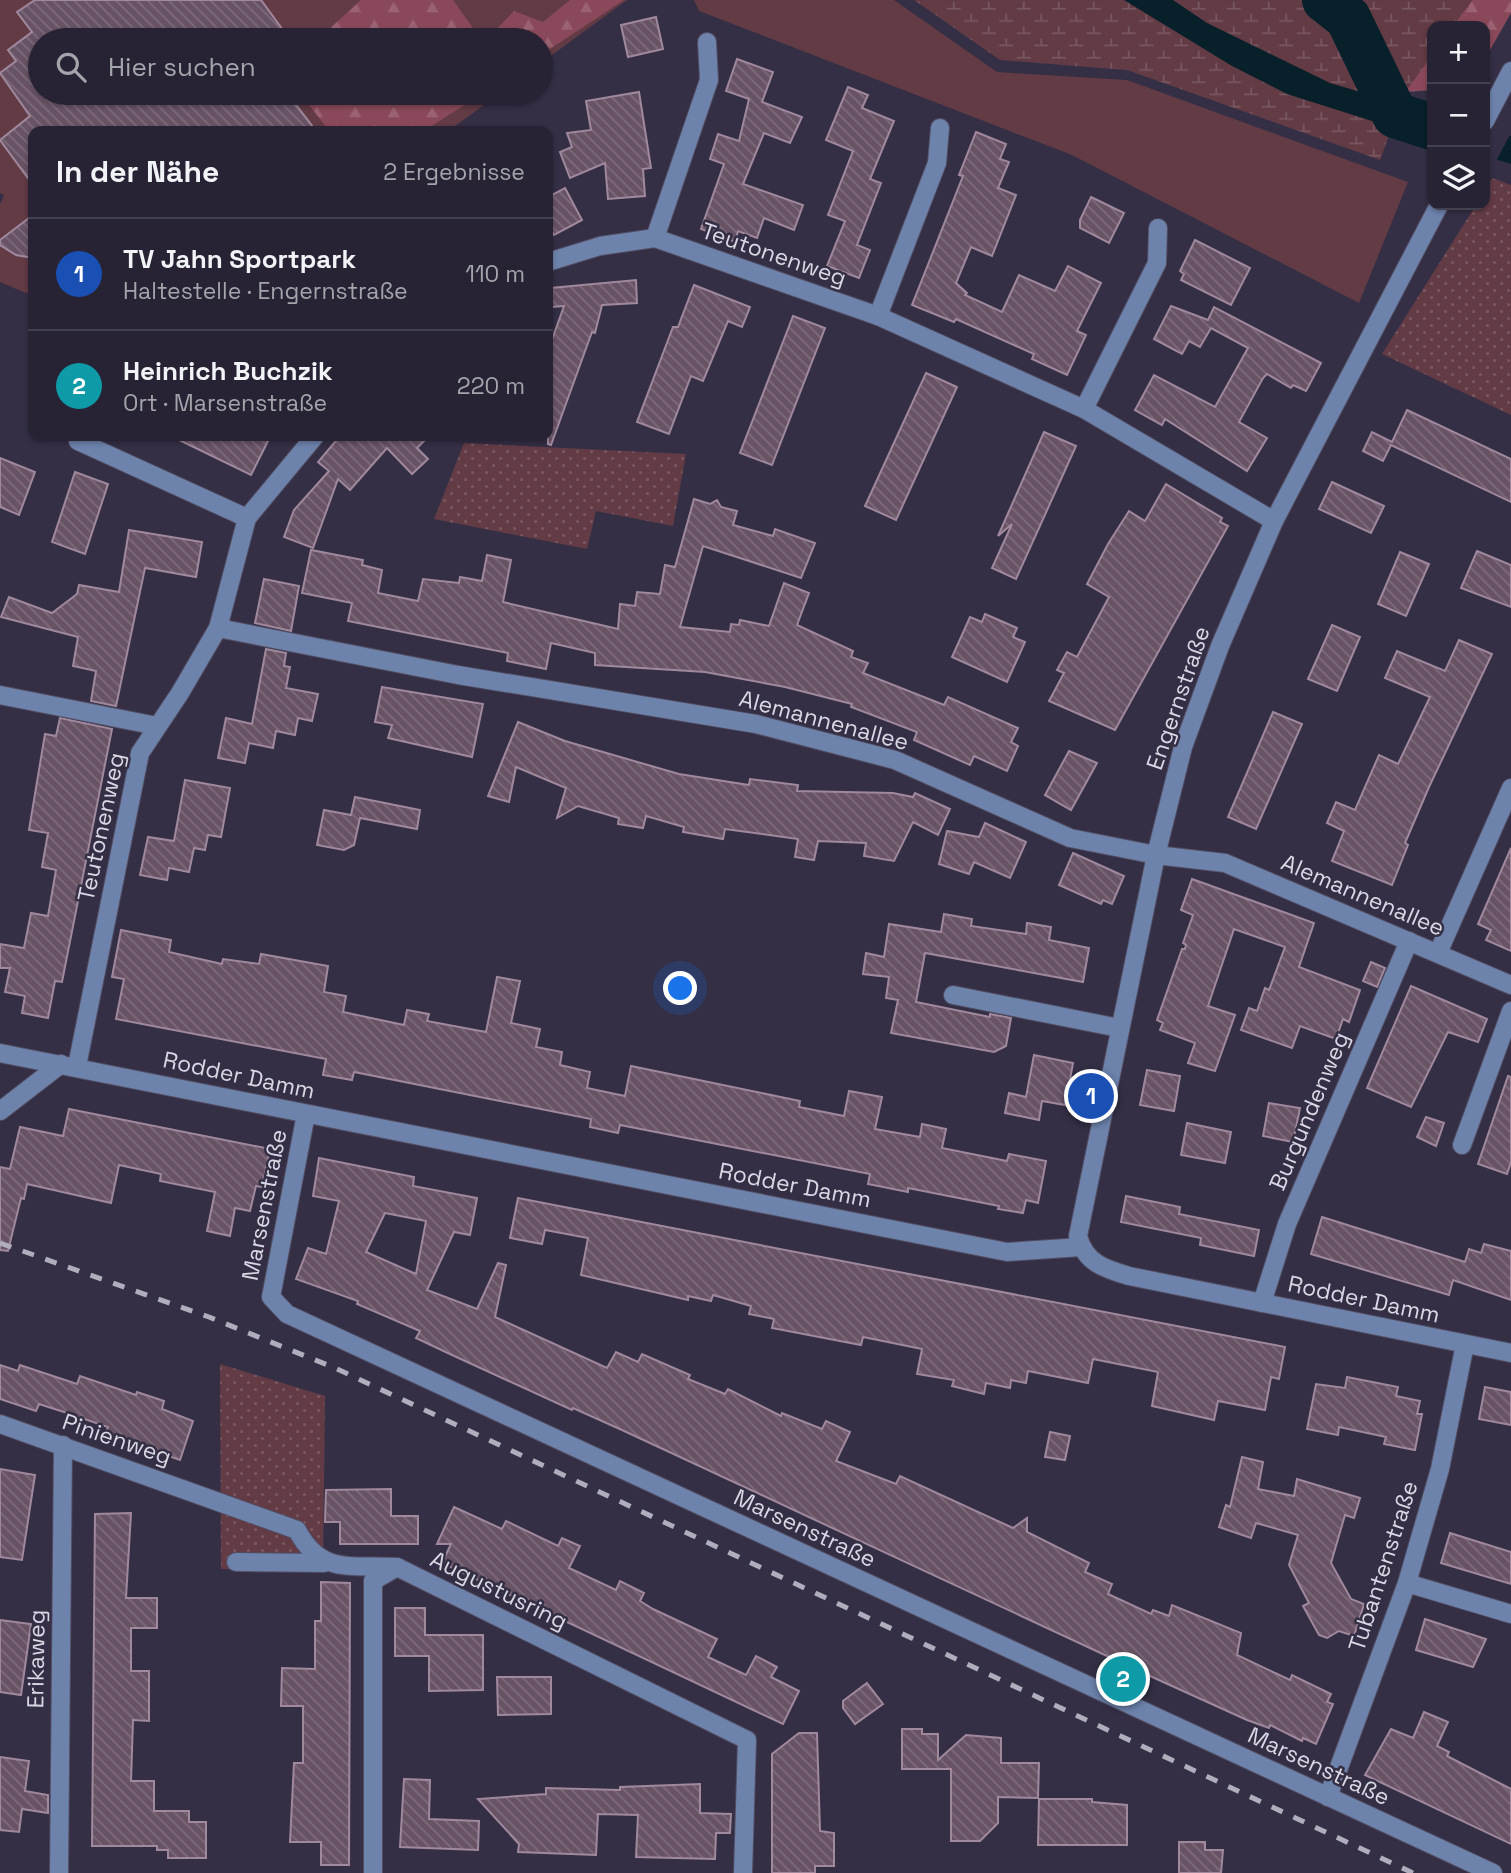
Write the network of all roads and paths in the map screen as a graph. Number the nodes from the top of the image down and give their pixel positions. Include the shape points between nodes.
1 (707, 43) dead end
2 (1511, 71) edge
3 (1490, 111) edge
4 (940, 128) dead end
5 (1436, 210) edge
6 (1158, 228) dead end
7 (655, 238) junction
8 (553, 260) edge
9 (877, 316) junction
10 (1084, 409) junction
11 (78, 441) dead end
12 (311, 441) edge
13 (247, 518) junction
14 (1274, 521) junction
15 (218, 628) junction
16 (0, 695) edge
17 (157, 726) junction
18 (1511, 788) edge
19 (1156, 855) junction
20 (1409, 941) junction
21 (1438, 953) junction
22 (1511, 985) edge
23 (953, 995) dead end
24 (1511, 1011) edge
25 (1119, 1028) junction
26 (0, 1053) edge
27 (69, 1065) junction
28 (0, 1111) edge
29 (306, 1114) junction
30 (1462, 1145) dead end
31 (1081, 1247) junction
32 (1262, 1303) junction
33 (1465, 1344) junction
34 (1511, 1353) edge
35 (0, 1424) edge
36 (63, 1445) junction
37 (236, 1562) dead end
38 (324, 1563) junction
39 (397, 1567) junction
40 (1407, 1583) junction
41 (1511, 1614) edge
42 (1328, 1797) junction
43 (59, 1873) edge
44 (373, 1873) edge
45 (743, 1873) edge
46 (1493, 1873) edge

1 - 7 street via 709,80
2 - 3 street
4 - 9 street via 937,163
5 - 14 street, Engernstraße
6 - 10 street via 1157,263
7 - 8 street, Teutonenweg via 600,246
7 - 9 street, Teutonenweg
9 - 10 street, Teutonenweg
10 - 14 street, Teutonenweg
11 - 13 street
12 - 13 street, Teutonenweg
13 - 15 street, Teutonenweg
14 - 19 street, Engernstraße via 1183,747
15 - 17 street, Teutonenweg
15 - 19 street, Alemannenallee via 458,675 756,724 895,760 1070,838
16 - 17 street
17 - 27 street, Teutonenweg via 139,752
18 - 21 street
19 - 20 street, Alemannenallee via 1225,863
19 - 25 street, Engernstraße
20 - 21 street, Alemannenallee
20 - 32 street, Burgundenweg via 1287,1224
21 - 22 street, Alemannenallee
23 - 25 street
24 - 30 street
25 - 31 street, Engernstraße via 1079,1223
26 - 27 street, Rodder Damm
27 - 28 street
27 - 29 street, Rodder Damm
29 - 31 street, Rodder Damm via 1007,1252
29 - 42 street, Marsenstraße via 271,1297 287,1314
31 - 32 street, Rodder Damm via 1091,1261 1111,1271
32 - 33 street, Rodder Damm
33 - 34 street, Rodder Damm
33 - 40 street, Tubantenstraße via 1440,1469
35 - 36 street, Pinienweg
36 - 38 street, Pinienweg via 297,1530 307,1549
36 - 43 street, Erikaweg
37 - 38 street
38 - 39 street
39 - 44 street, Augustusring via 373,1581
39 - 45 street, Augustusring via 747,1740
40 - 41 street
40 - 42 street, Tubantenstraße
42 - 46 street, Marsenstraße

